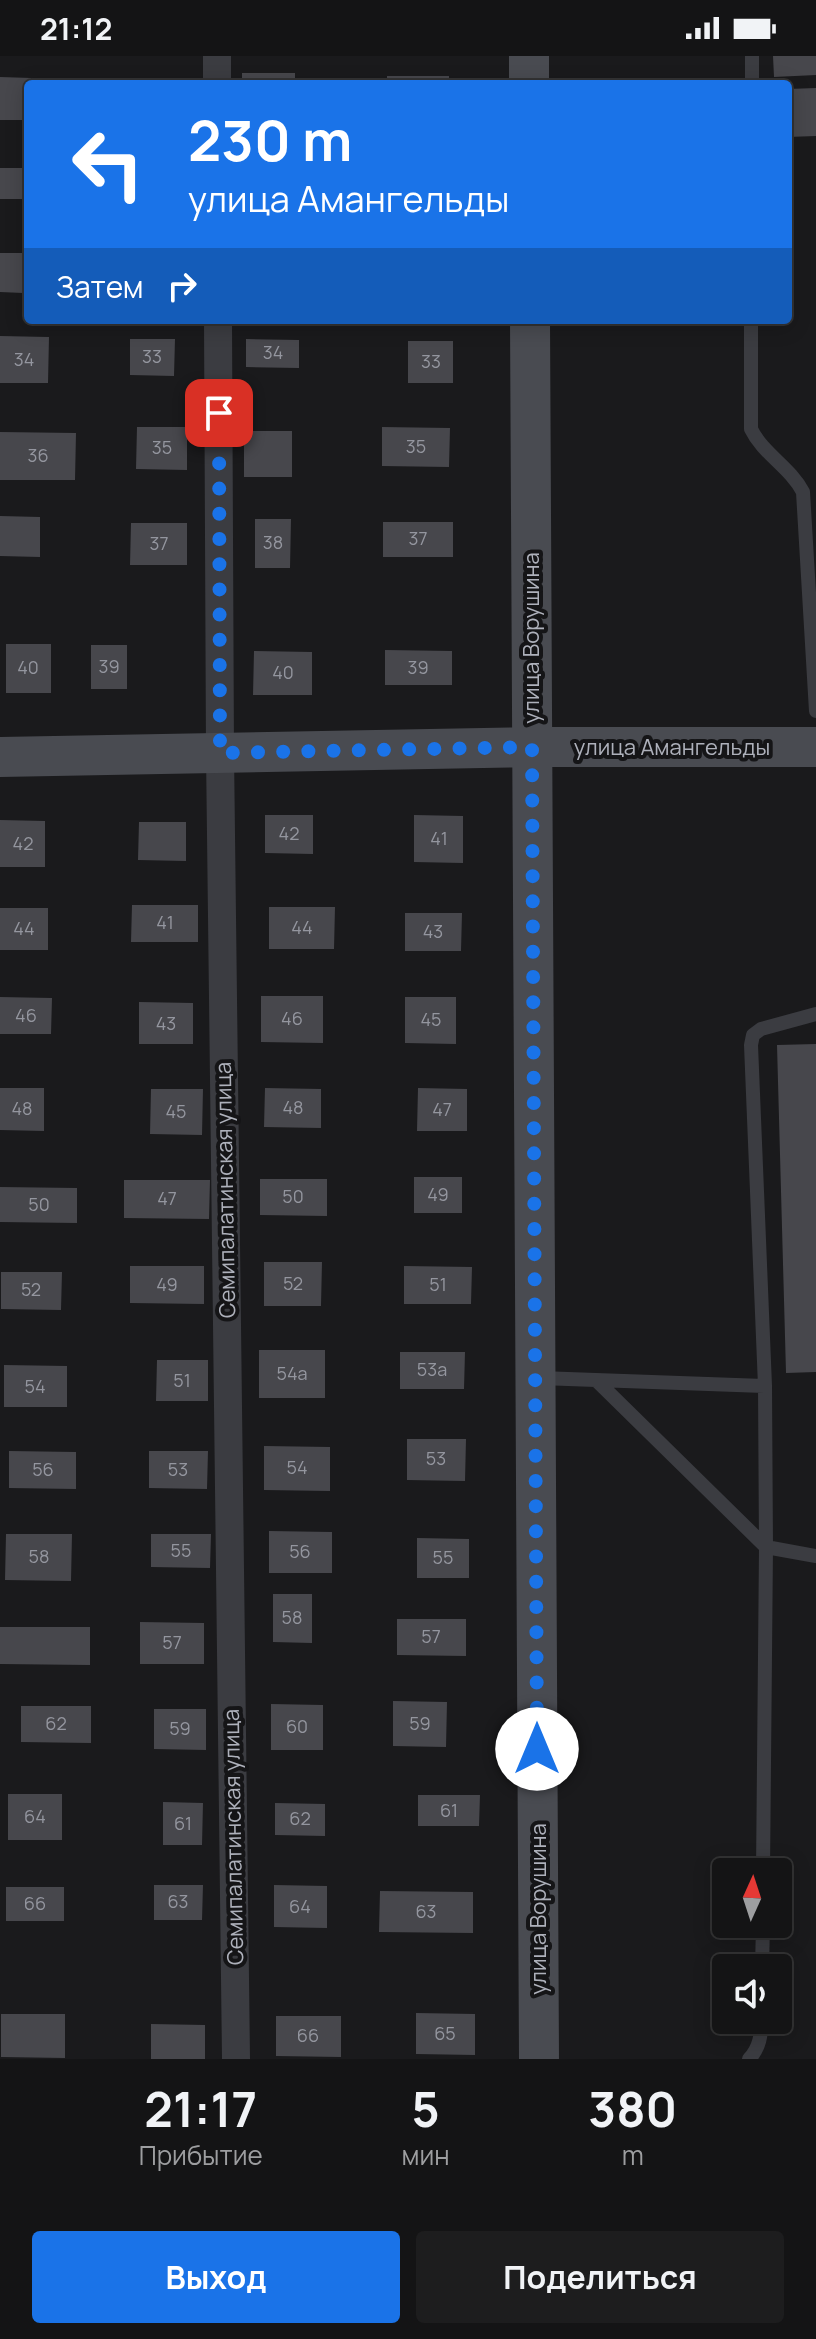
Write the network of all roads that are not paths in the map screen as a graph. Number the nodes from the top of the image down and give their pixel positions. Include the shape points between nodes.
1 (217, 56) edge
2 (529, 56) edge
3 (752, 56) edge
4 (217, 80) edge
5 (529, 80) edge
6 (752, 80) edge
7 (218, 324) edge
8 (530, 324) edge
9 (751, 324) edge
10 (816, 711) edge
11 (532, 747) junction
12 (816, 747) edge
13 (220, 753) junction
14 (0, 757) edge
15 (816, 1014) edge
16 (535, 1377) junction
17 (597, 1381) junction
18 (765, 1386) junction
19 (766, 1547) junction
20 (816, 1556) edge
21 (763, 1858) edge
22 (761, 2034) edge
23 (236, 2059) edge
24 (539, 2059) edge
25 (749, 2059) edge

1 - 4 street
2 - 5 street
3 - 6 lane
7 - 13 street, Семипалатинская улица
8 - 11 street, улица Ворушина
9 - 10 lane via 751,429 803,492
11 - 12 street, улица Амангельды
11 - 13 street, улица Амангельды
11 - 16 street, улица Ворушина
13 - 14 street, улица Амангельды
13 - 23 street, Семипалатинская улица
15 - 18 lane via 761,1029 751,1045
16 - 17 lane
16 - 24 street, улица Ворушина
17 - 18 lane
17 - 19 lane
18 - 19 lane
19 - 20 lane
19 - 21 lane
22 - 25 lane

